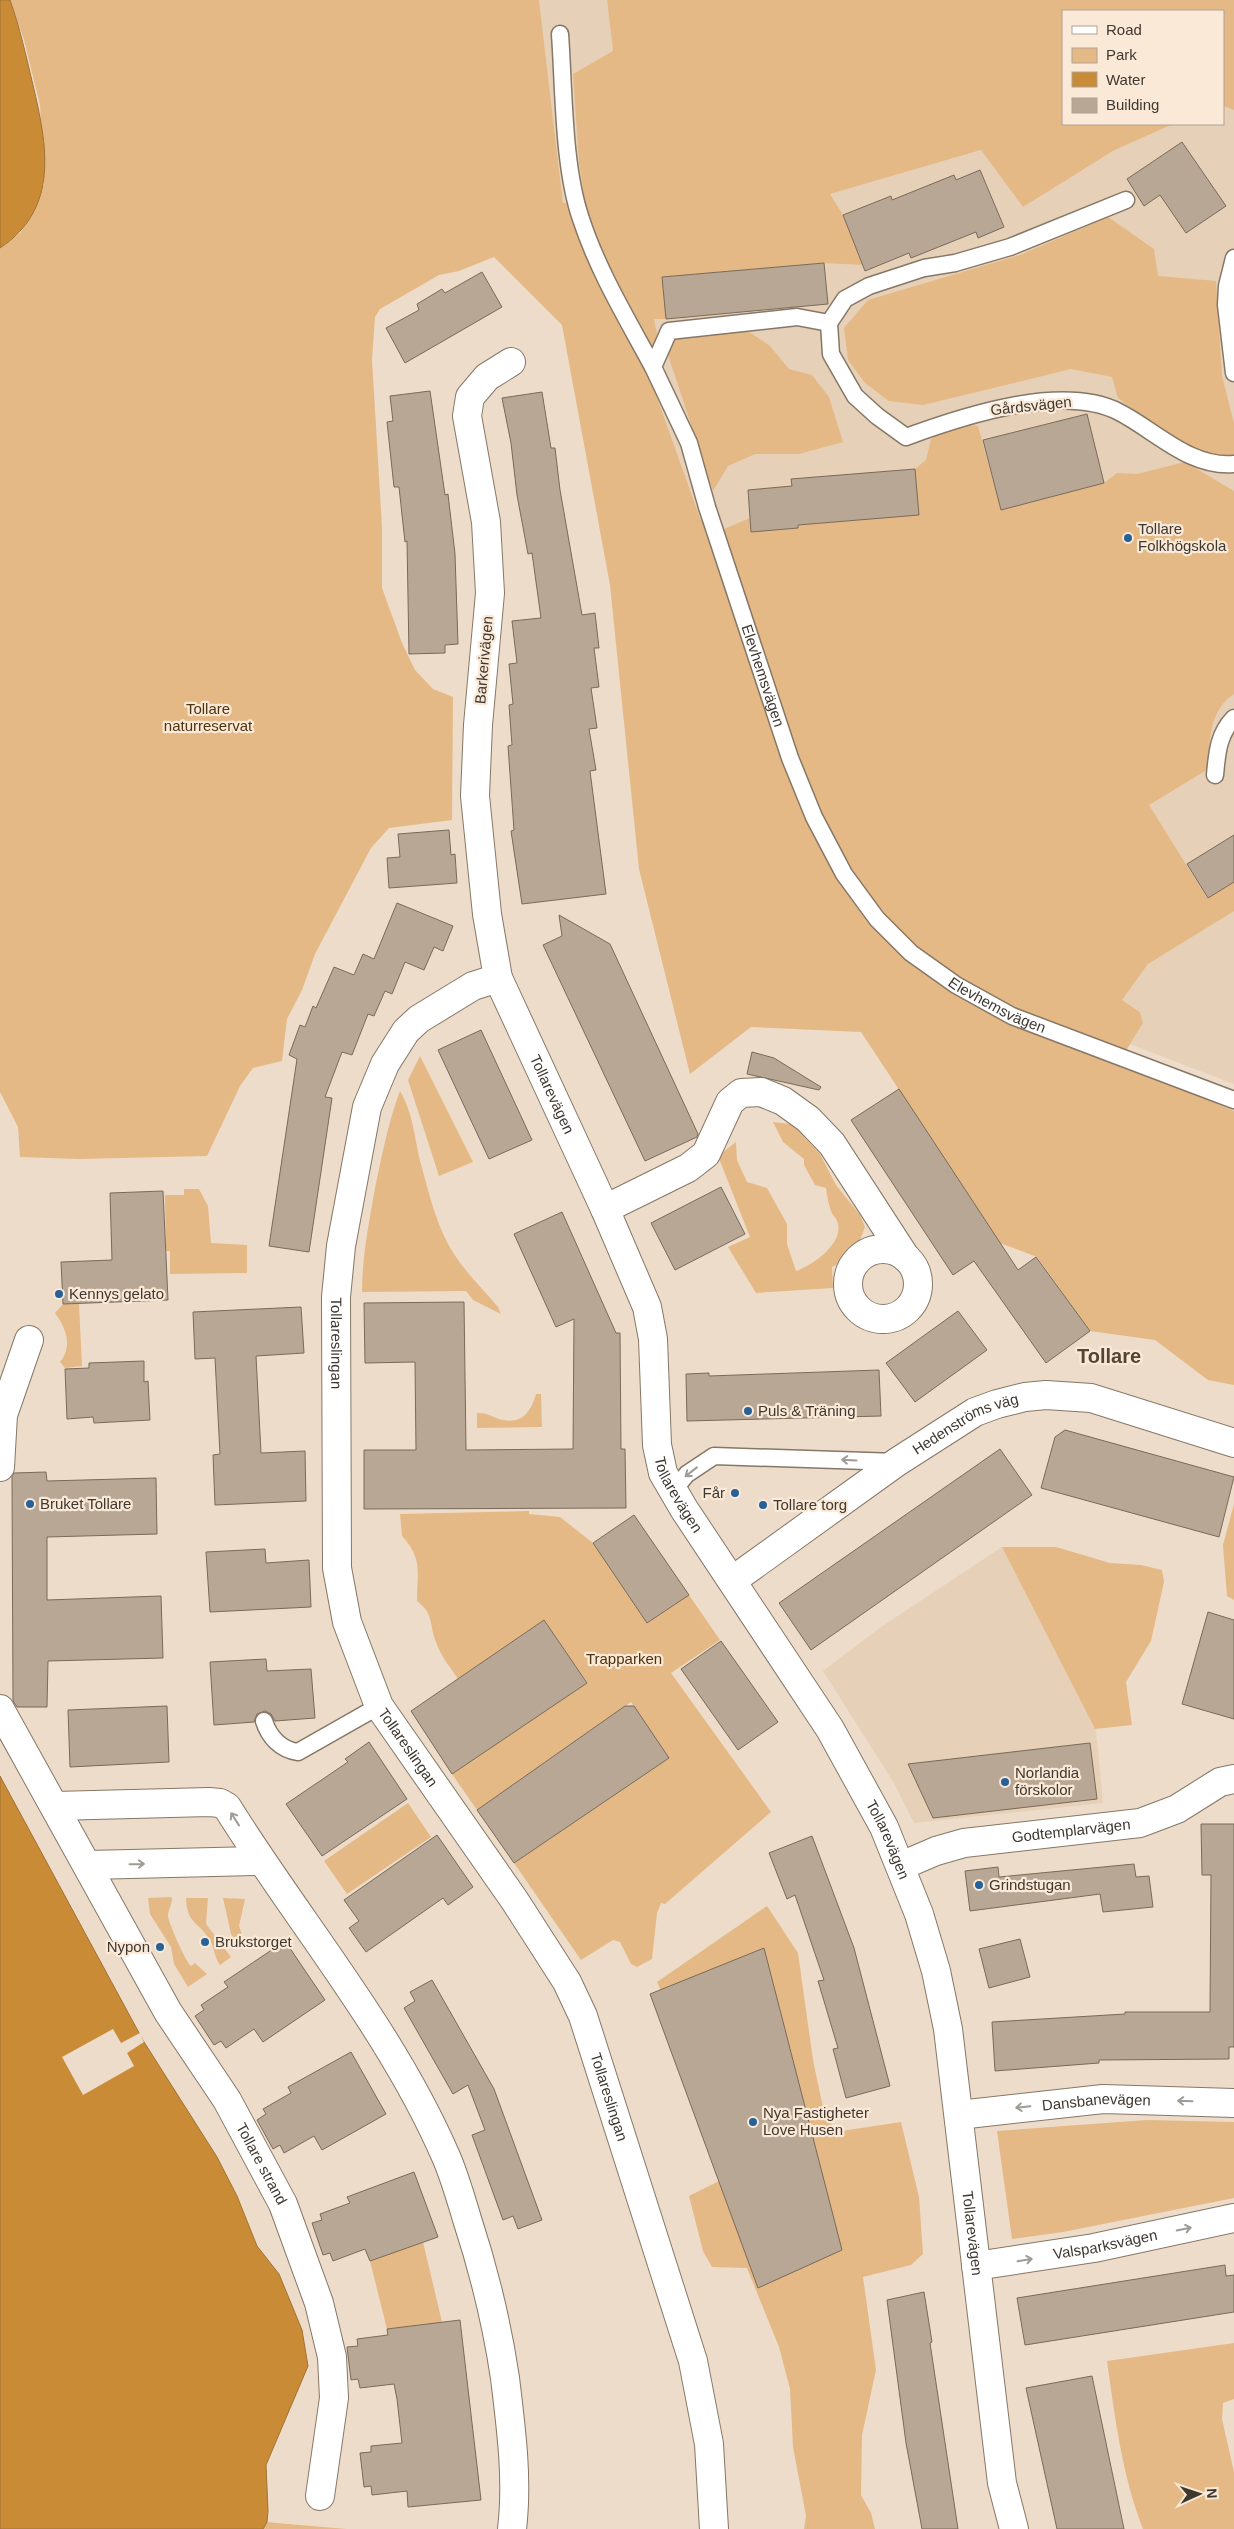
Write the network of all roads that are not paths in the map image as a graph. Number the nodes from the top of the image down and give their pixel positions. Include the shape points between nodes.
1 (560, 34) dead end
2 (1126, 200) dead end
3 (1234, 258) edge
4 (829, 323) junction
5 (512, 362) dead end
6 (653, 367) junction
7 (1234, 373) edge
8 (1234, 464) edge
9 (1234, 718) edge
10 (1215, 775) dead end
11 (498, 978) junction
12 (1234, 1100) edge
13 (605, 1209) junction
14 (906, 1258) dead end
15 (29, 1340) dead end
16 (1234, 1442) edge
17 (897, 1462) junction
18 (0, 1467) edge
19 (673, 1491) junction
20 (733, 1580) junction
21 (379, 1706) junction
22 (0, 1709) edge
23 (264, 1721) dead end
24 (1234, 1779) edge
25 (55, 1806) junction
26 (261, 1861) junction
27 (88, 1865) junction
28 (901, 1866) junction
29 (1234, 2103) edge
30 (959, 2115) junction
31 (1234, 2218) edge
32 (976, 2266) junction
33 (320, 2496) dead end
34 (512, 2529) edge
35 (714, 2529) edge
36 (1014, 2529) edge

1 - 6 lane, Elevhemsvägen via 571,179 581,219 613,294
2 - 4 lane via 1010,247 924,268 869,286 845,299
3 - 7 lane via 1226,286
4 - 6 lane via 797,317 669,331
4 - 8 lane, Gårdsvägen via 831,354 855,396 906,436 981,412 1062,400 1094,402 1119,412 1210,464
5 - 11 street, Barkerivägen via 487,377 470,397 468,416 486,522 490,594 475,796 486,905
6 - 12 lane, Elevhemsvägen via 689,443 793,766 814,817 844,874 877,919 911,953 956,985 1012,1016
9 - 10 lane via 1220,739
11 - 13 street, Tollarevägen
11 - 21 street, Tollareslingan via 473,986 419,1018 406,1031 385,1064 367,1107 341,1246 336,1297 338,1568 347,1622
13 - 14 street via 688,1168 706,1154 730,1102 741,1093 761,1092 808,1119 832,1144
13 - 19 street, Tollarevägen via 647,1307 653,1339 656,1445
15 - 18 street via 4,1415
16 - 17 street, Hedenströms väg via 1091,1398 1046,1395 1025,1397 975,1412
17 -> 19 lane via 714,1456 687,1474
17 - 20 street, Hedenströms väg
19 - 20 street, Tollarevägen
20 - 28 street, Tollarevägen via 846,1755
21 - 23 lane via 298,1752 284,1748 275,1740
21 - 35 street, Tollareslingan via 515,1901 567,1982 584,2016 693,2360 709,2444
22 - 25 street
24 - 28 street, Godtemplarvägen via 1220,1782 1177,1809 1140,1823 964,1844
26 -> 25 street via 227,1807 220,1803
25 - 27 street
27 -> 26 street
26 - 34 street via 326,1952 382,2039 447,2159 480,2262 502,2348 513,2437 515,2510
27 - 33 street, Tollare strand via 168,2012 227,2100 284,2204 318,2303 332,2357 334,2398
28 - 30 street, Tollarevägen via 936,1971 948,2029
29 -> 30 street, Dansbanevägen via 1103,2100
30 - 32 street, Tollarevägen
32 -> 31 street, Valsparksvägen via 1094,2248
32 - 36 street, Tollarevägen via 1002,2483

